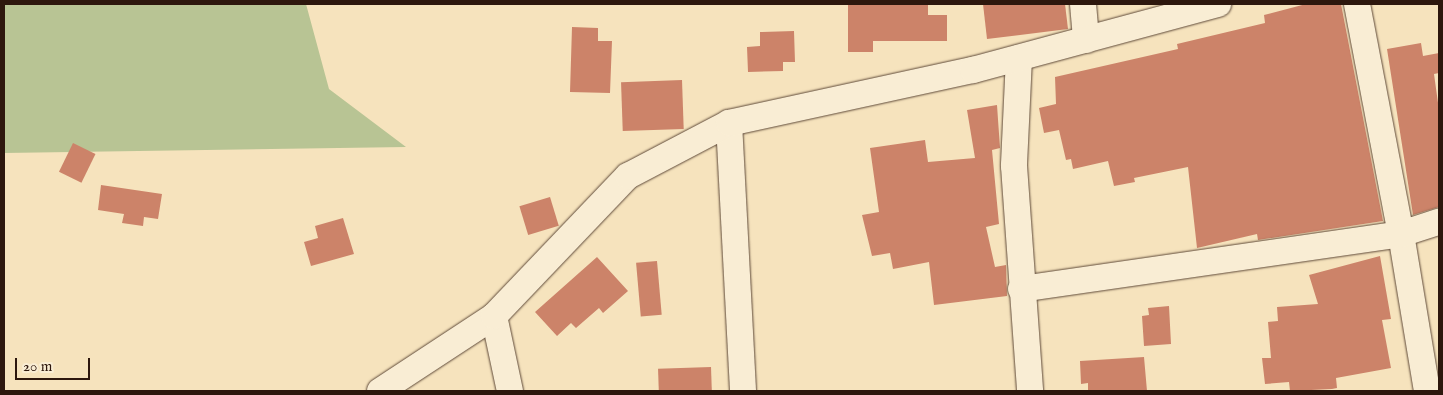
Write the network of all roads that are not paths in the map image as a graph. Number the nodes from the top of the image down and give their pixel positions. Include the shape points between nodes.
1 (1083, 4) edge
2 (1218, 4) edge
3 (1356, 4) edge
4 (1086, 40) junction
5 (1019, 58) junction
6 (729, 123) junction
7 (1439, 222) edge
8 (1401, 234) junction
9 (1021, 289) junction
10 (494, 316) junction
11 (380, 391) edge
12 (510, 391) edge
13 (743, 391) edge
14 (1030, 391) edge
15 (1427, 391) edge

1 - 4 street
2 - 4 street
3 - 8 street
4 - 5 street
5 - 6 street
5 - 9 street via 1014,166
6 - 10 street via 628,176
6 - 13 street
7 - 8 street
8 - 9 street
8 - 15 street
9 - 14 street
10 - 11 street
10 - 12 street

